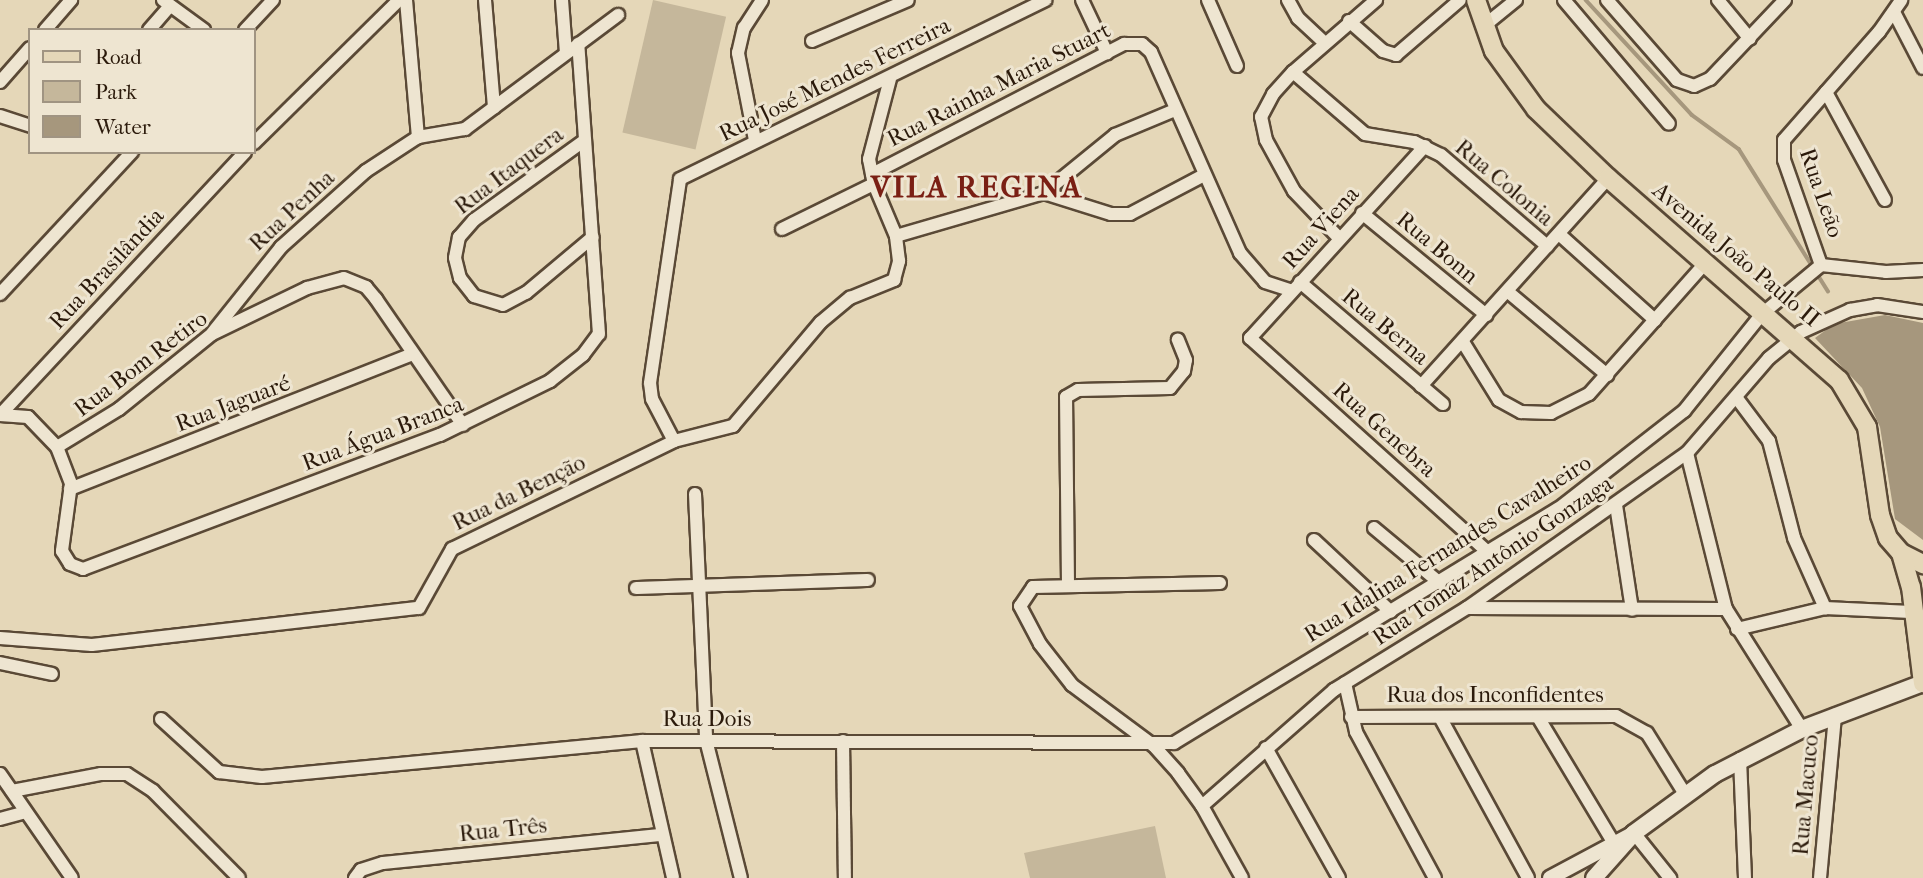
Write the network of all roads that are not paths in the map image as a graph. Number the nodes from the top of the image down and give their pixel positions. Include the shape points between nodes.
1 (71, 0) edge
2 (273, 0) edge
3 (399, 0) edge
4 (406, 0) edge
5 (485, 0) edge
6 (562, 0) edge
7 (762, 0) edge
8 (908, 0) edge
9 (1046, 0) edge
10 (1082, 0) edge
11 (1208, 0) edge
12 (1289, 0) edge
13 (1376, 0) edge
14 (1460, 0) edge
15 (1476, 0) edge
16 (1516, 0) edge
17 (1564, 0) edge
18 (1607, 0) edge
19 (1718, 0) edge
20 (1785, 0) edge
21 (1900, 0) edge
22 (166, 3) edge
23 (1894, 12) junction
24 (618, 15) dead end
25 (1349, 21) junction
26 (1485, 25) junction
27 (47, 28) edge
28 (150, 28) edge
29 (201, 28) edge
30 (247, 28) edge
31 (1750, 39) junction
32 (812, 41) dead end
33 (1324, 42) junction
34 (578, 44) junction
35 (28, 50) edge
36 (566, 53) junction
37 (1107, 53) junction
38 (1237, 66) dead end
39 (1923, 68) edge
40 (1293, 72) junction
41 (890, 79) junction
42 (0, 82) edge
43 (1826, 92) junction
44 (494, 108) junction
45 (1175, 110) junction
46 (0, 116) edge
47 (1669, 124) dead end
48 (28, 125) edge
49 (418, 137) junction
50 (585, 140) junction
51 (755, 140) junction
52 (256, 141) edge
53 (1425, 146) junction
54 (129, 154) edge
55 (243, 154) edge
56 (1204, 175) junction
57 (1608, 178) junction
58 (873, 179) junction
59 (1044, 193) junction
60 (1885, 200) dead end
61 (1362, 213) junction
62 (782, 229) dead end
63 (1559, 234) junction
64 (896, 236) junction
65 (593, 237) junction
66 (1339, 237) junction
67 (1547, 246) junction
68 (1706, 262) junction
69 (1821, 265) junction
70 (1923, 270) edge
71 (2, 286) edge
72 (1296, 287) junction
73 (1507, 291) junction
74 (1923, 312) edge
75 (1486, 315) junction
76 (1766, 317) junction
77 (1655, 320) junction
78 (212, 334) junction
79 (1791, 334) junction
80 (1250, 338) joint
81 (1178, 340) dead end
82 (1463, 342) junction
83 (411, 355) junction
84 (1607, 375) junction
85 (1421, 386) junction
86 (1736, 397) junction
87 (1443, 404) dead end
88 (0, 415) edge
89 (463, 425) junction
90 (674, 441) junction
91 (57, 447) junction
92 (1687, 453) junction
93 (70, 489) junction
94 (695, 494) dead end
95 (1616, 505) junction
96 (1374, 528) dead end
97 (1314, 540) dead end
98 (1489, 553) junction
99 (1901, 553) junction
100 (1923, 564) edge
101 (1916, 577) edge
102 (868, 580) dead end
103 (1220, 583) dead end
104 (1440, 583) junction
105 (699, 586) junction
106 (1068, 586) junction
107 (636, 588) dead end
108 (1466, 608) junction
109 (1825, 608) junction
110 (1632, 610) junction
111 (1726, 610) junction
112 (1391, 612) junction
113 (1912, 612) junction
114 (1737, 629) junction
115 (0, 638) edge
116 (0, 663) edge
117 (52, 674) dead end
118 (1345, 682) junction
119 (1923, 683) edge
120 (1835, 715) junction
121 (1351, 717) junction
122 (1440, 717) junction
123 (1538, 717) junction
124 (161, 719) dead end
125 (1802, 729) junction
126 (706, 740) junction
127 (642, 741) junction
128 (843, 741) junction
129 (1154, 746) junction
130 (1266, 748) junction
131 (1740, 760) junction
132 (0, 774) edge
133 (12, 791) junction
134 (1685, 794) junction
135 (1202, 806) junction
136 (23, 813) junction
137 (0, 819) edge
138 (1634, 833) junction
139 (660, 835) junction
140 (1613, 842) junction
141 (72, 878) edge
142 (239, 878) edge
143 (355, 878) edge
144 (673, 878) edge
145 (741, 878) edge
146 (845, 878) edge
147 (1242, 878) edge
148 (1339, 878) edge
149 (1435, 878) edge
150 (1528, 878) edge
151 (1550, 878) edge
152 (1594, 878) edge
153 (1670, 878) edge
154 (1745, 878) edge
155 (1820, 878) edge

1 - 27 street
2 - 30 street
3 - 52 street
4 - 49 street
5 - 44 street
6 - 36 street
7 - 51 street via 744,28 738,53
8 - 32 street
9 - 41 street, Rua José Mendes Ferreira
10 - 37 street
11 - 38 street
12 - 33 street via 1298,18
13 - 25 street
14 - 25 street via 1396,55 1383,51
15 - 26 main road, Avenida João Paulo II
16 - 26 street
17 - 47 street
18 - 31 street via 1686,85 1710,79
19 - 31 street
20 - 31 street
21 - 23 street
22 - 28 street
22 - 29 street
23 - 39 street
23 - 43 street
24 - 34 street
25 - 33 street
26 - 57 main road, Avenida João Paulo II via 1514,83
33 - 40 street
34 - 36 street
34 - 50 street, Rua Água Branca
35 - 42 street
36 - 44 street
37 - 45 street, Rua Rainha Maria Stuart via 1129,43 1147,47
37 - 58 street, Rua Rainha Maria Stuart
40 - 53 street, Rua Colonia via 1365,134
40 - 66 street via 1266,104 1262,126 1294,191
41 - 51 street, Rua José Mendes Ferreira
41 - 58 street via 871,140
43 - 60 street
43 - 69 street, Rua Leão via 1783,140 1784,160
44 - 49 street via 465,129
45 - 56 street, Rua Rainha Maria Stuart
45 - 59 street via 1115,135
46 - 48 street
49 - 78 street, Rua Penha via 366,171 299,229 242,292
50 - 65 street, Rua Água Branca
50 - 65 street, Rua Itaquera via 474,220 459,237 455,258 460,278 474,296 503,305 526,293
51 - 90 street, Rua José Mendes Ferreira via 680,179 650,383 652,399
53 - 61 street, Rua Viena
53 - 67 street, Rua Colonia via 1454,164
54 - 71 street
55 - 88 street, Rua Brasilândia
56 - 59 street via 1130,214 1111,214
56 - 72 street, Rua Rainha Maria Stuart via 1245,260 1265,282
57 - 63 street
57 - 68 main road, Avenida João Paulo II
58 - 62 street, Rua Rainha Maria Stuart
58 - 64 street
59 - 64 street
61 - 66 street, Rua Viena
61 - 75 street, Rua Bonn
63 - 67 street
63 - 77 street
64 - 90 street, Rua da Benção via 899,261 894,280 850,298 821,322 733,426
65 - 89 street, Rua Água Branca via 596,341 539,389
66 - 72 street, Rua Viena
67 - 73 street
68 - 76 main road, Avenida João Paulo II
68 - 77 street
69 - 70 street via 1886,272
69 - 76 street, Rua Leão
72 - 80 street, Rua Viena
72 - 85 street, Rua Berna
73 - 75 street
73 - 84 street
74 - 79 street, Rua Tomaz Antônio Gonzaga via 1889,304 1850,310
75 - 82 street
76 - 79 main road, Avenida João Paulo II
76 - 98 street, Rua Idalina Fernandes Cavalheiro via 1671,423 1568,501
77 - 84 street
78 - 83 street, Rua Bom Retiro via 307,288 344,278 366,287
78 - 91 street, Rua Bom Retiro via 119,410
79 - 86 street, Rua Tomaz Antônio Gonzaga
79 - 99 main road, Avenida João Paulo II via 1839,380 1867,427 1880,515 1888,537
80 - 98 street, Rua Genebra
81 - 106 street via 1186,360 1184,371 1170,388 1079,390 1066,397
82 - 84 street via 1491,390 1521,412 1558,411 1589,394
82 - 85 street
83 - 89 street, Rua Bom Retiro
83 - 93 street, Rua Jaguaré
85 - 87 street, Rua Berna
86 - 92 street, Rua Tomaz Antônio Gonzaga
86 - 109 street via 1769,441 1794,538
88 - 91 street, Rua Água Branca via 28,417
89 - 93 street, Rua Água Branca via 83,569 70,564 62,551
90 - 115 street, Rua da Benção via 452,549 438,569 428,598 410,611 92,645
91 - 93 street, Rua Água Branca
92 - 95 street, Rua Tomaz Antônio Gonzaga
92 - 111 street
94 - 105 street
95 - 108 street, Rua Tomaz Antônio Gonzaga
95 - 110 street
96 - 104 street
97 - 112 street
98 - 104 street, Rua Idalina Fernandes Cavalheiro
99 - 100 main road
99 - 101 main road, Avenida João Paulo II
101 - 113 main road, Avenida João Paulo II
102 - 105 street
103 - 106 street
104 - 112 street, Rua Idalina Fernandes Cavalheiro
105 - 107 street
105 - 126 street
106 - 129 street via 1033,587 1024,594 1020,606 1025,621 1072,685
108 - 110 street
108 - 118 street, Rua Tomaz Antônio Gonzaga
109 - 113 street
109 - 114 street
110 - 111 street
111 - 114 street
112 - 129 street, Rua Idalina Fernandes Cavalheiro via 1198,732
113 - 119 main road, Avenida João Paulo II
114 - 125 street
116 - 117 street
118 - 121 street
118 - 130 street, Rua Tomaz Antônio Gonzaga
119 - 120 main road
120 - 125 main road
120 - 155 street, Rua Macuco
121 - 122 street, Rua dos Inconfidentes
121 - 149 street
122 - 123 street, Rua dos Inconfidentes
122 - 150 street
123 - 134 street, Rua dos Inconfidentes via 1585,714 1629,719 1647,733
123 - 140 street
124 - 127 street, Rua Dois via 219,772 262,777
125 - 131 main road
126 - 127 street, Rua Dois
126 - 128 street, Rua Dois
126 - 145 street
127 - 139 street
128 - 129 street, Rua Dois
128 - 146 street
129 - 135 street
130 - 135 street, Rua Tomaz Antônio Gonzaga
130 - 148 street
131 - 134 main road
131 - 154 street
132 - 133 street
133 - 136 street
133 - 142 street via 101,774 127,774 153,791
134 - 138 main road
135 - 147 street
136 - 137 street
136 - 141 street
138 - 140 street
138 - 152 main road
138 - 153 street
139 - 143 street, Rua Três via 383,863 360,870
139 - 144 street
140 - 151 street

